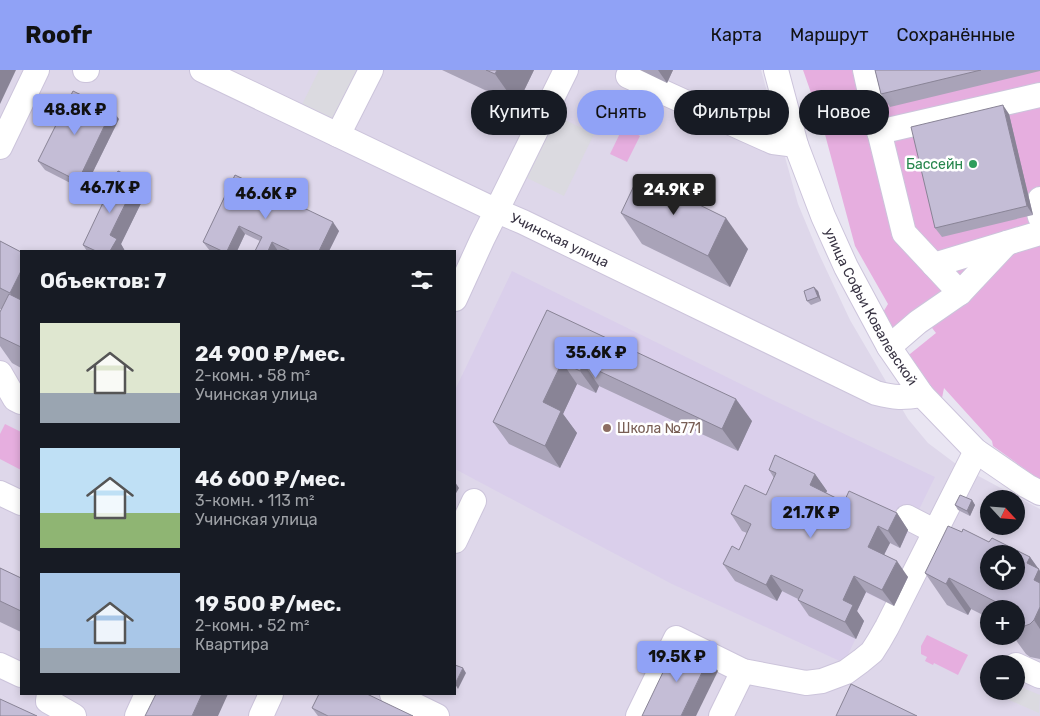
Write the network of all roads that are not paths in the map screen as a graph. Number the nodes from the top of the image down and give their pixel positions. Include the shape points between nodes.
1 (37, 70) edge
2 (202, 70) edge
3 (371, 70) edge
4 (566, 70) edge
5 (776, 70) edge
6 (865, 70) edge
7 (628, 76) dead end
8 (870, 90) edge
9 (1040, 95) edge
10 (889, 130) edge
11 (338, 135) junction
12 (880, 135) edge
13 (796, 145) junction
14 (0, 147) edge
15 (1040, 199) edge
16 (497, 211) junction
17 (1040, 217) edge
18 (1040, 232) edge
19 (1007, 243) junction
20 (934, 264) junction
21 (960, 293) junction
22 (456, 297) edge
23 (889, 346) junction
24 (0, 373) edge
25 (922, 394) junction
26 (20, 402) edge
27 (976, 451) junction
28 (0, 493) edge
29 (1040, 493) edge
30 (474, 501) dead end
31 (20, 503) edge
32 (907, 517) dead end
33 (936, 532) junction
34 (456, 539) edge
35 (0, 665) edge
36 (1025, 669) edge
37 (743, 671) junction
38 (20, 675) edge
39 (1040, 676) edge
40 (49, 695) edge
41 (148, 695) edge
42 (271, 695) edge
43 (394, 695) edge
44 (74, 716) edge
45 (137, 716) edge
46 (261, 716) edge
47 (438, 716) edge
48 (638, 716) edge
49 (721, 716) edge

1 - 14 street
2 - 11 street, Учинская улица
3 - 11 street
4 - 16 street
5 - 13 street, улица Софьи Ковалевской
6 - 8 street
7 - 13 street via 773,142
9 - 10 street
11 - 16 street, Учинская улица
12 - 20 street via 904,233
13 - 23 street, улица Софьи Ковалевской via 846,267
15 - 17 street
16 - 22 street
16 - 25 street, Учинская улица via 876,393 904,398
18 - 19 street
19 - 20 street
19 - 21 street
20 - 21 street
21 - 23 street
23 - 25 street, улица Софьи Ковалевской
24 - 26 street via 15,399
25 - 27 street, улица Софьи Ковалевской
27 - 29 street, улица Софьи Ковалевской
27 - 33 street
28 - 31 street
30 - 34 street
32 - 33 street
33 - 37 street via 880,641 862,661 834,677 806,683
35 - 38 street
36 - 39 street
37 - 48 street via 676,638
37 - 49 street
40 - 44 street via 48,701
41 - 45 street
42 - 46 street
43 - 47 street

